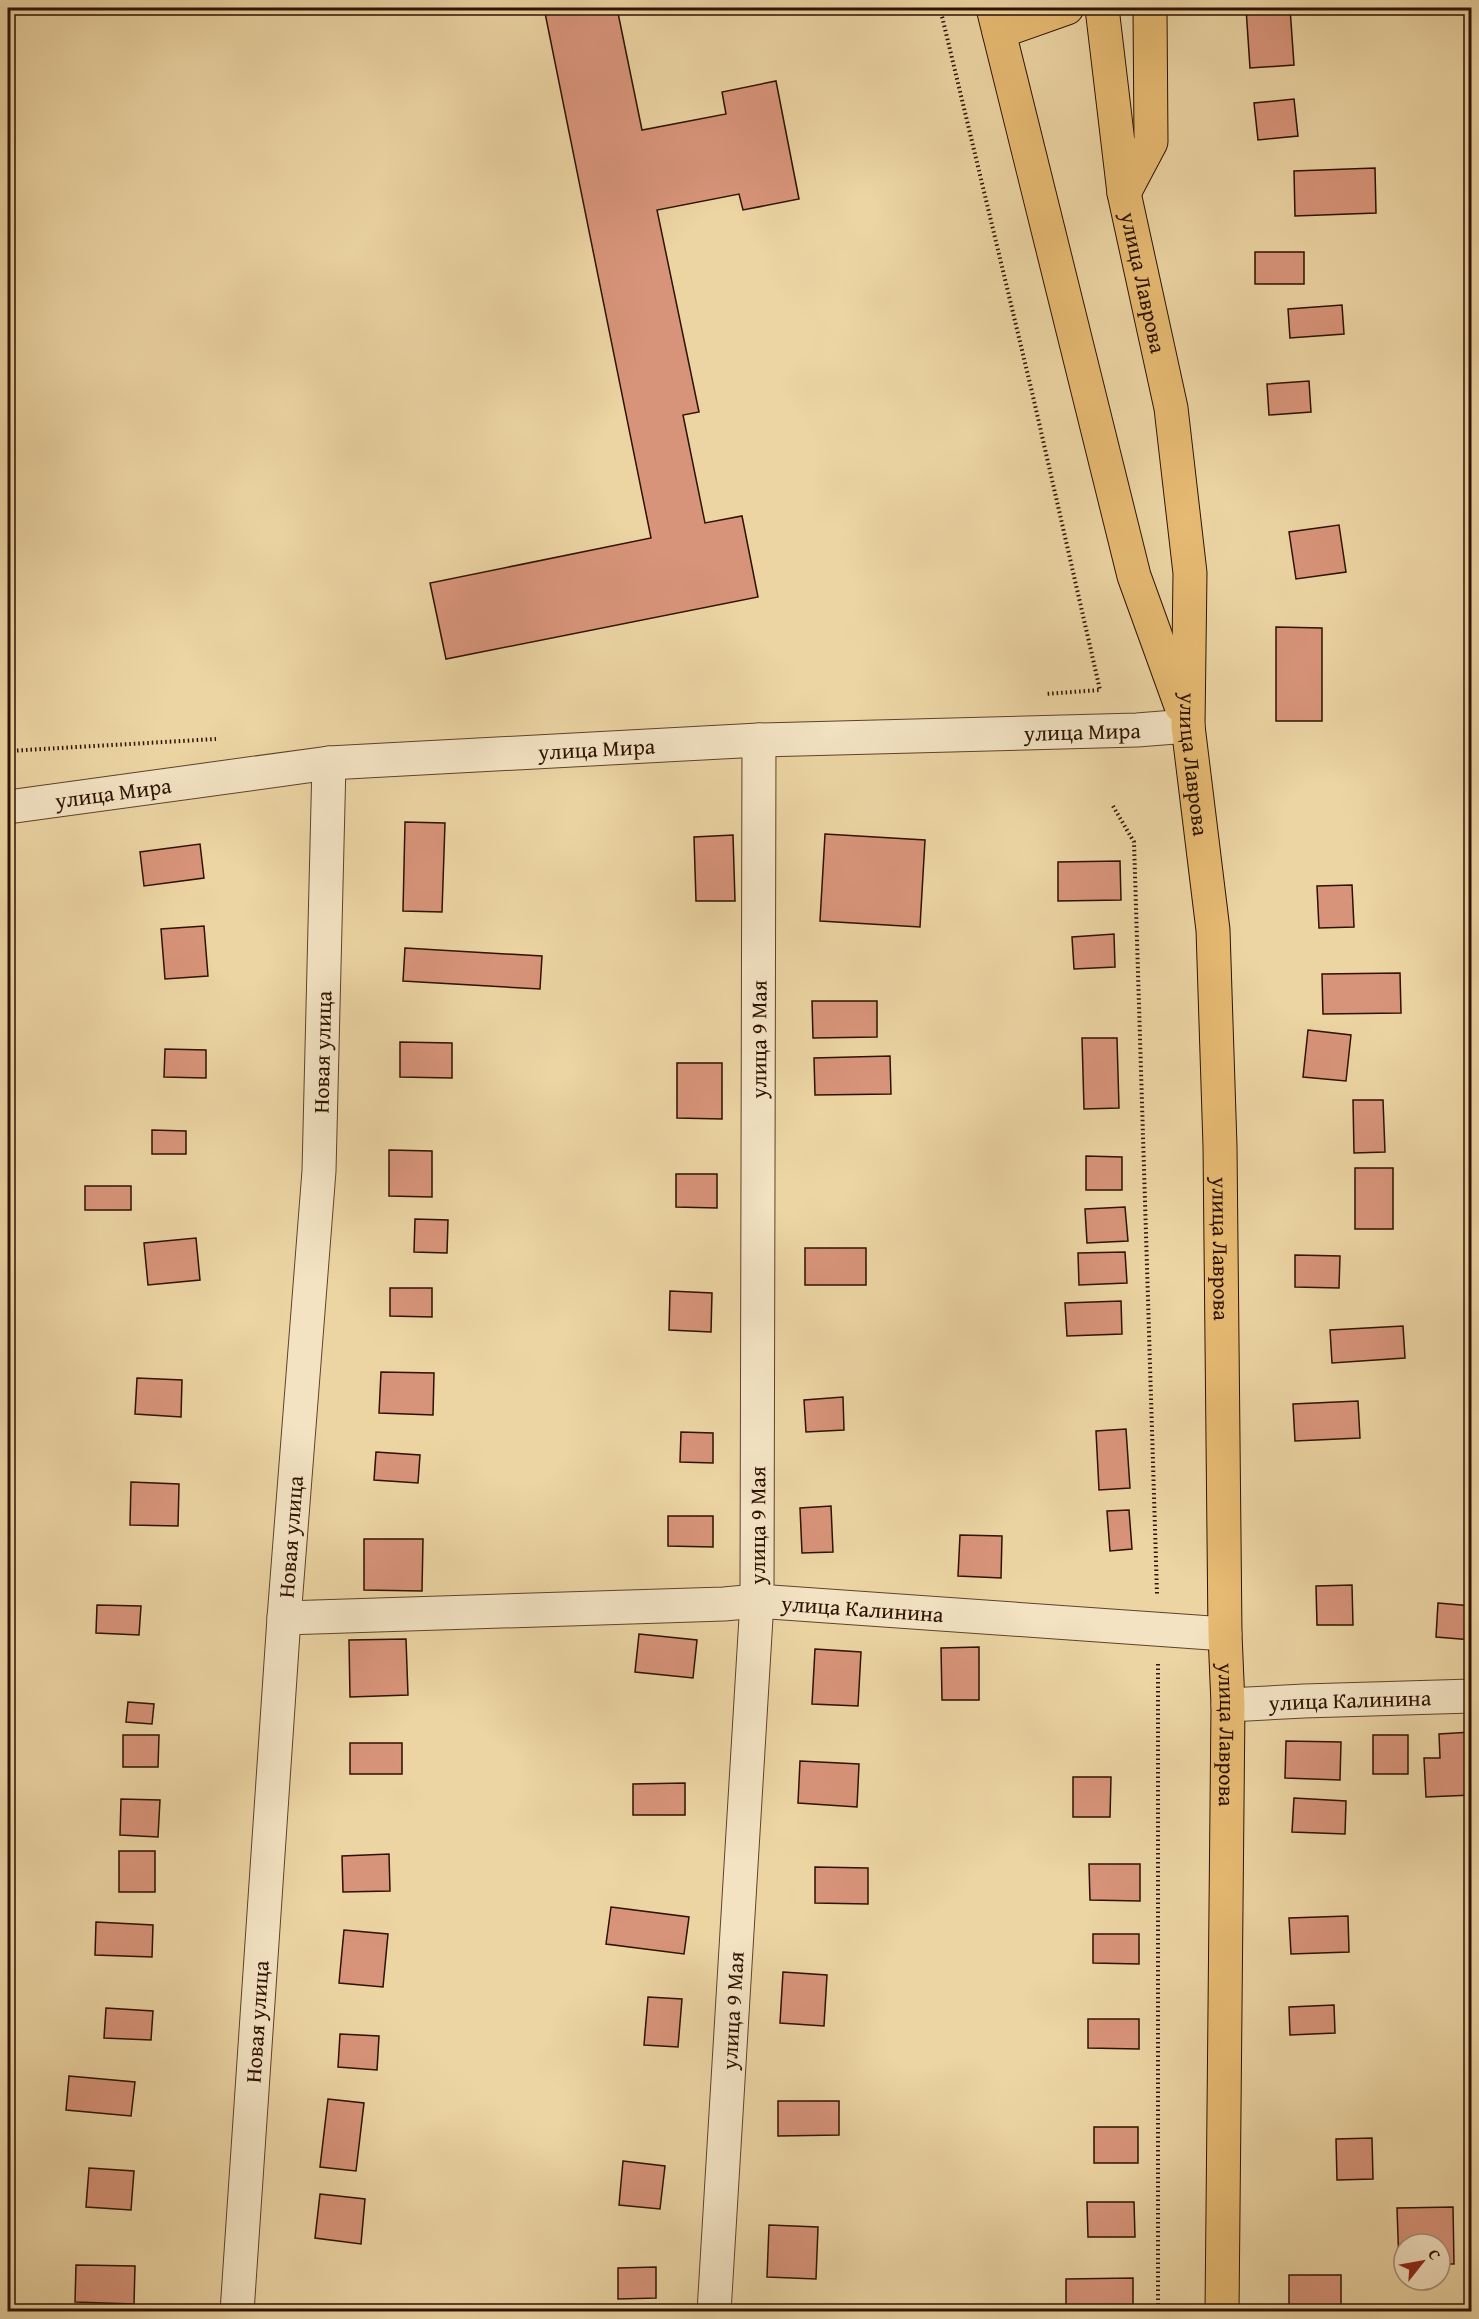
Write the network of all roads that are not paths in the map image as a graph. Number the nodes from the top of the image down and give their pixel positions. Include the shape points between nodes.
1 (1067, 8) edge
2 (1102, 8) edge
3 (1150, 8) edge
4 (996, 20) edge
5 (1124, 193) junction
6 (1188, 726) junction
7 (759, 740) junction
8 (329, 763) junction
9 (8, 807) edge
10 (757, 1601) junction
11 (284, 1618) junction
12 (1225, 1634) junction
13 (1472, 1696) edge
14 (1228, 1705) junction
15 (237, 2312) edge
16 (714, 2312) edge
17 (1222, 2312) edge

1 - 4 main road
2 - 5 main road, улица Лаврова
3 - 5 main road, улица Лаврова via 1151,142
4 - 6 main road via 1134,576
5 - 6 main road, улица Лаврова via 1171,408 1190,573
6 - 7 street, улица Мира
6 - 12 main road, улица Лаврова via 1214,930
7 - 8 street, улица Мира
7 - 10 street, улица 9 Мая
8 - 9 street, улица Мира
8 - 11 street, Новая улица via 319,1171
10 - 11 street, улица Калинина
10 - 12 street, улица Калинина
10 - 16 street, улица 9 Мая
11 - 15 street, Новая улица
12 - 14 main road, улица Лаврова
13 - 14 street, улица Калинина
14 - 17 main road, улица Лаврова

